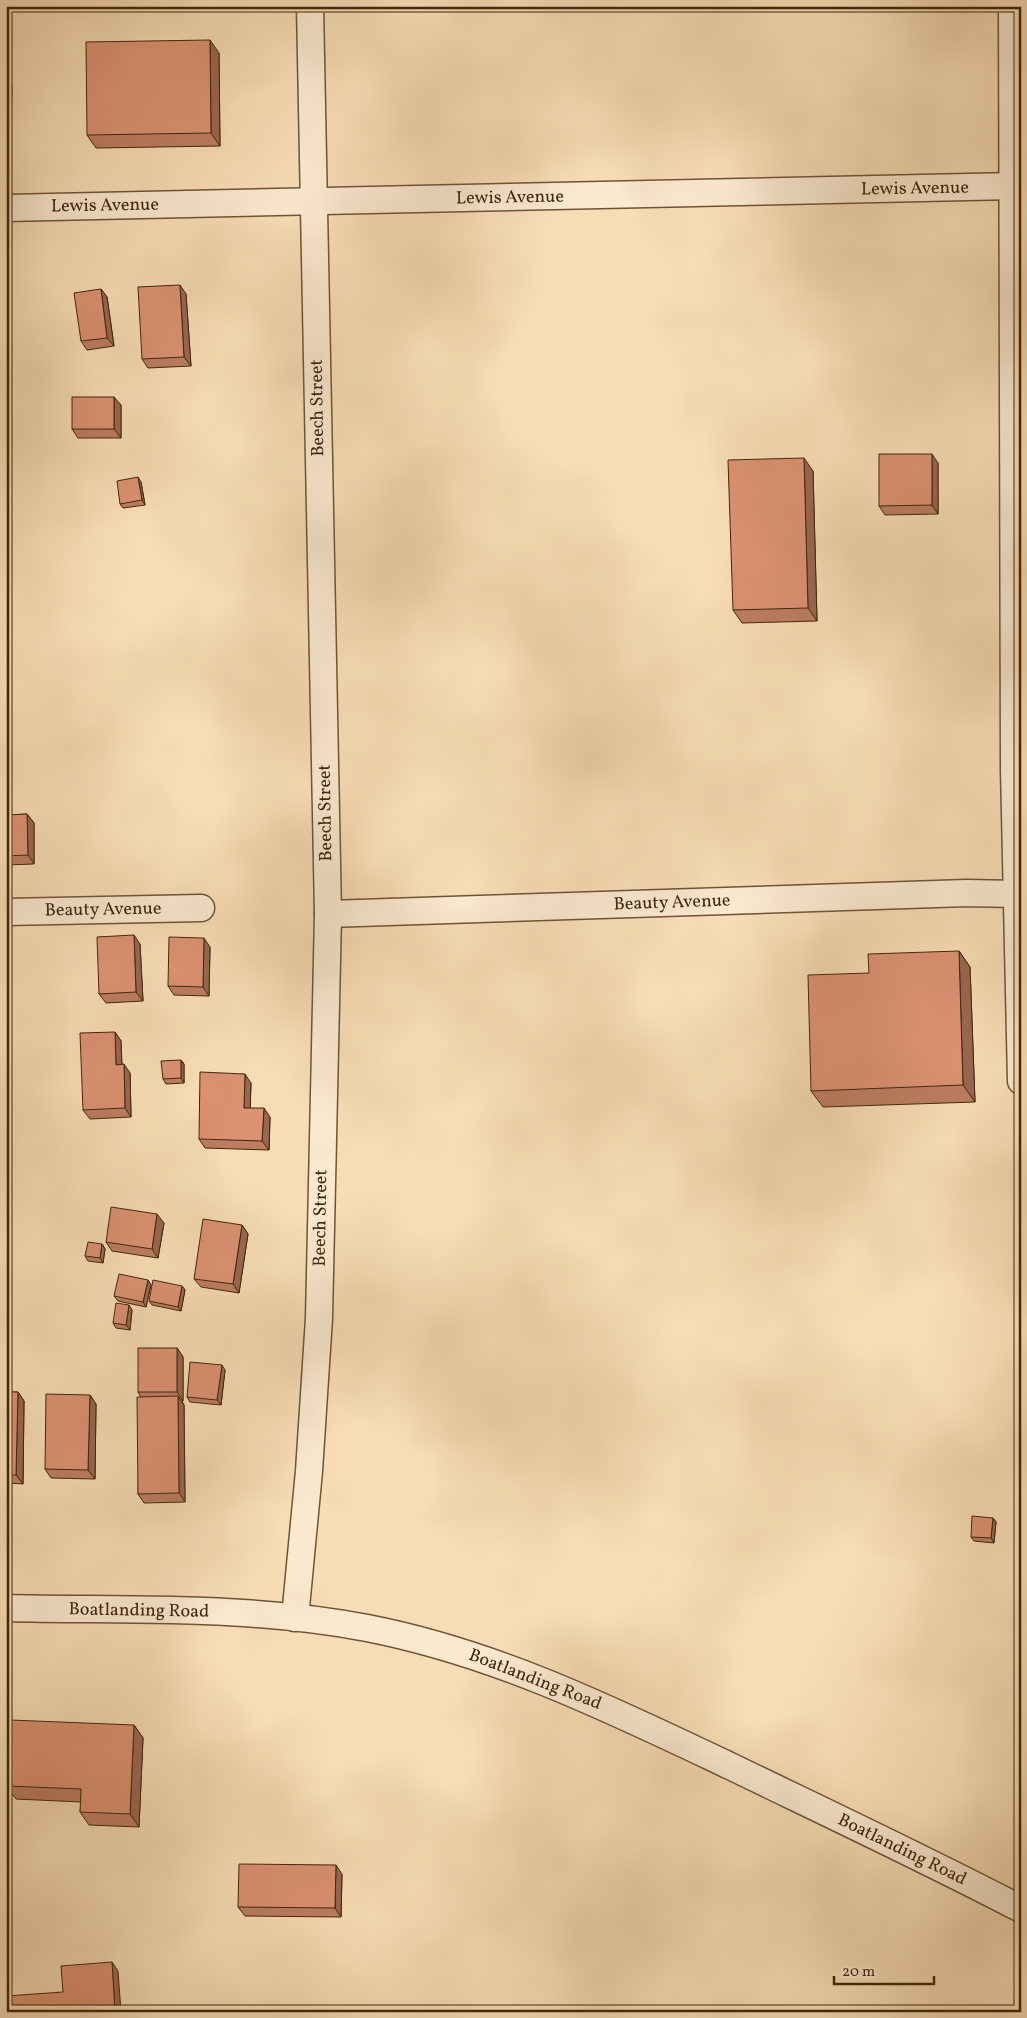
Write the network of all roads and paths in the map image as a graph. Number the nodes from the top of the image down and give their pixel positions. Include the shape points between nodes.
1 (310, 6) edge
2 (1012, 6) edge
3 (1014, 186) junction
4 (314, 202) junction
5 (6, 208) edge
6 (1016, 894) junction
7 (201, 908) dead end
8 (6, 912) edge
9 (328, 914) junction
10 (1021, 1080) edge
11 (6, 1608) edge
12 (295, 1618) junction
13 (1020, 1903) edge

1 - 4 street, Beech Street
2 - 3 street
3 - 4 street, Lewis Avenue
3 - 6 street
4 - 5 street, Lewis Avenue
4 - 9 street, Beech Street
6 - 9 street, Beauty Avenue
6 - 10 street
7 - 8 street, Beauty Avenue
9 - 12 street, Beech Street via 319,1318 310,1471
11 - 12 street, Boatlanding Road via 242,1613
12 - 13 street, Boatlanding Road via 367,1628 426,1641 544,1681

